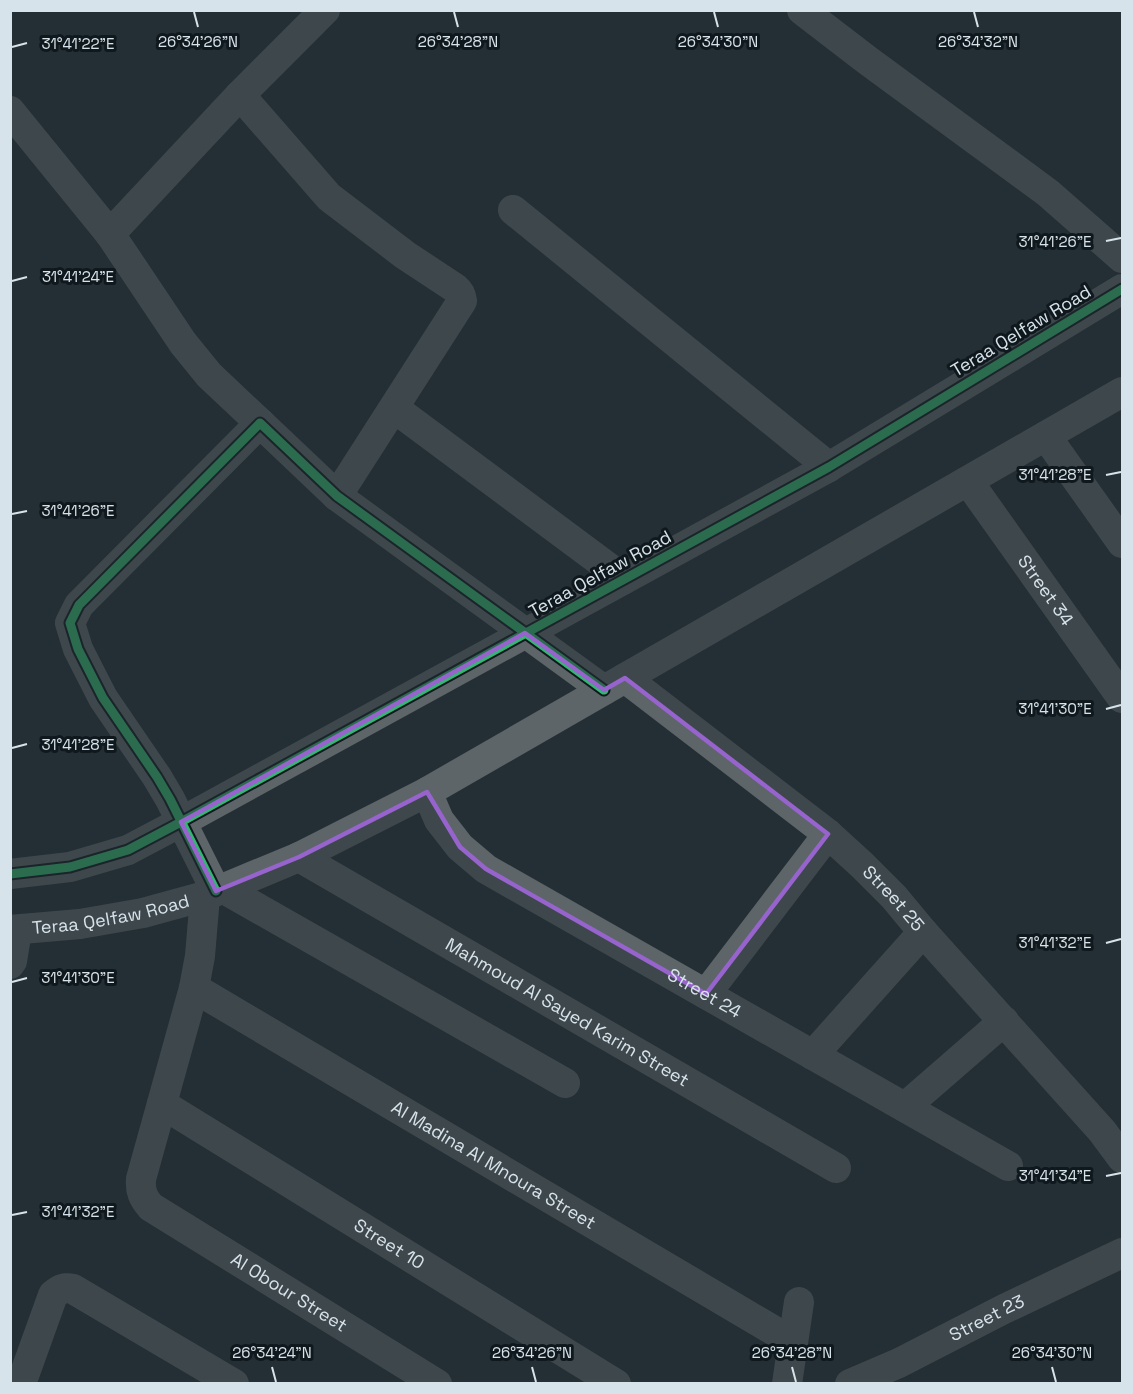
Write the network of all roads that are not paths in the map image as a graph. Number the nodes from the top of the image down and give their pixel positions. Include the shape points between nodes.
1 (325, 10) edge
2 (802, 10) edge
3 (240, 95) junction
4 (10, 111) edge
5 (513, 210) dead end
6 (110, 234) junction
7 (1122, 258) edge
8 (1122, 289) edge
9 (1122, 392) edge
10 (394, 408) junction
11 (261, 423) junction
12 (1046, 436) junction
13 (829, 467) junction
14 (968, 481) junction
15 (337, 496) junction
16 (1122, 543) edge
17 (624, 579) junction
18 (525, 633) junction
19 (614, 684) junction
20 (1122, 699) edge
21 (427, 792) junction
22 (181, 822) junction
23 (828, 834) junction
24 (299, 857) junction
25 (10, 874) edge
26 (215, 892) junction
27 (14, 930) edge
28 (924, 932) junction
29 (10, 964) edge
30 (194, 988) junction
31 (706, 994) junction
32 (1004, 1022) junction
33 (813, 1055) junction
34 (565, 1083) dead end
35 (162, 1104) junction
36 (905, 1107) junction
37 (1112, 1123) edge
38 (1122, 1158) edge
39 (1008, 1166) dead end
40 (836, 1168) dead end
41 (1122, 1253) edge
42 (799, 1302) dead end
43 (793, 1341) junction
44 (19, 1374) edge
45 (234, 1383) edge
46 (437, 1383) edge
47 (616, 1383) edge
48 (787, 1383) edge
49 (850, 1383) edge

1 - 3 street
2 - 7 street via 1048,193
3 - 6 street
3 - 10 street via 329,197 459,291 462,302
4 - 6 street, Street 25
5 - 13 street
6 - 11 street, Street 25 via 183,343 209,375
8 - 13 street, Teraa Qelfaw Road
9 - 12 street, Teraa Qelfaw Road
10 - 15 street
10 - 17 street
11 - 15 street, Street 25
11 - 22 street via 79,605 70,623 78,649 103,698 157,777
12 - 14 street, Teraa Qelfaw Road
12 - 16 street
13 - 17 street, Teraa Qelfaw Road
14 - 19 street, Teraa Qelfaw Road
14 - 20 street, Street 34
15 - 18 street, Street 25
17 - 18 street, Teraa Qelfaw Road
18 - 19 street, Street 25
18 - 22 street, Teraa Qelfaw Road
19 - 21 street, Teraa Qelfaw Road
19 - 23 street, Street 25
21 - 24 street, Teraa Qelfaw Road
21 - 31 street, Street 24 via 439,820 460,847 486,869
22 - 25 street, Teraa Qelfaw Road via 128,850 70,867
22 - 26 street
23 - 28 street, Street 25 via 894,897
23 - 31 street
24 - 26 street, Teraa Qelfaw Road
24 - 40 street, Mahmoud Al Sayed Karim Street
26 - 27 street, Teraa Qelfaw Road via 133,915
26 - 30 street
26 - 34 street
27 - 29 street
28 - 32 street, Street 25
28 - 33 street
30 - 35 street
30 - 43 street, Al Madina Al Mnoura Street
31 - 33 street, Street 24
32 - 36 street
32 - 37 street, Street 25
33 - 36 street, Street 24
35 - 46 street, Al Obour Street via 141,1179 144,1199 151,1207
35 - 47 street, Street 10
36 - 39 street, Street 24
37 - 38 street, Street 25
41 - 49 street, Street 23
42 - 43 street
43 - 48 street
44 - 45 street via 53,1295 66,1288

